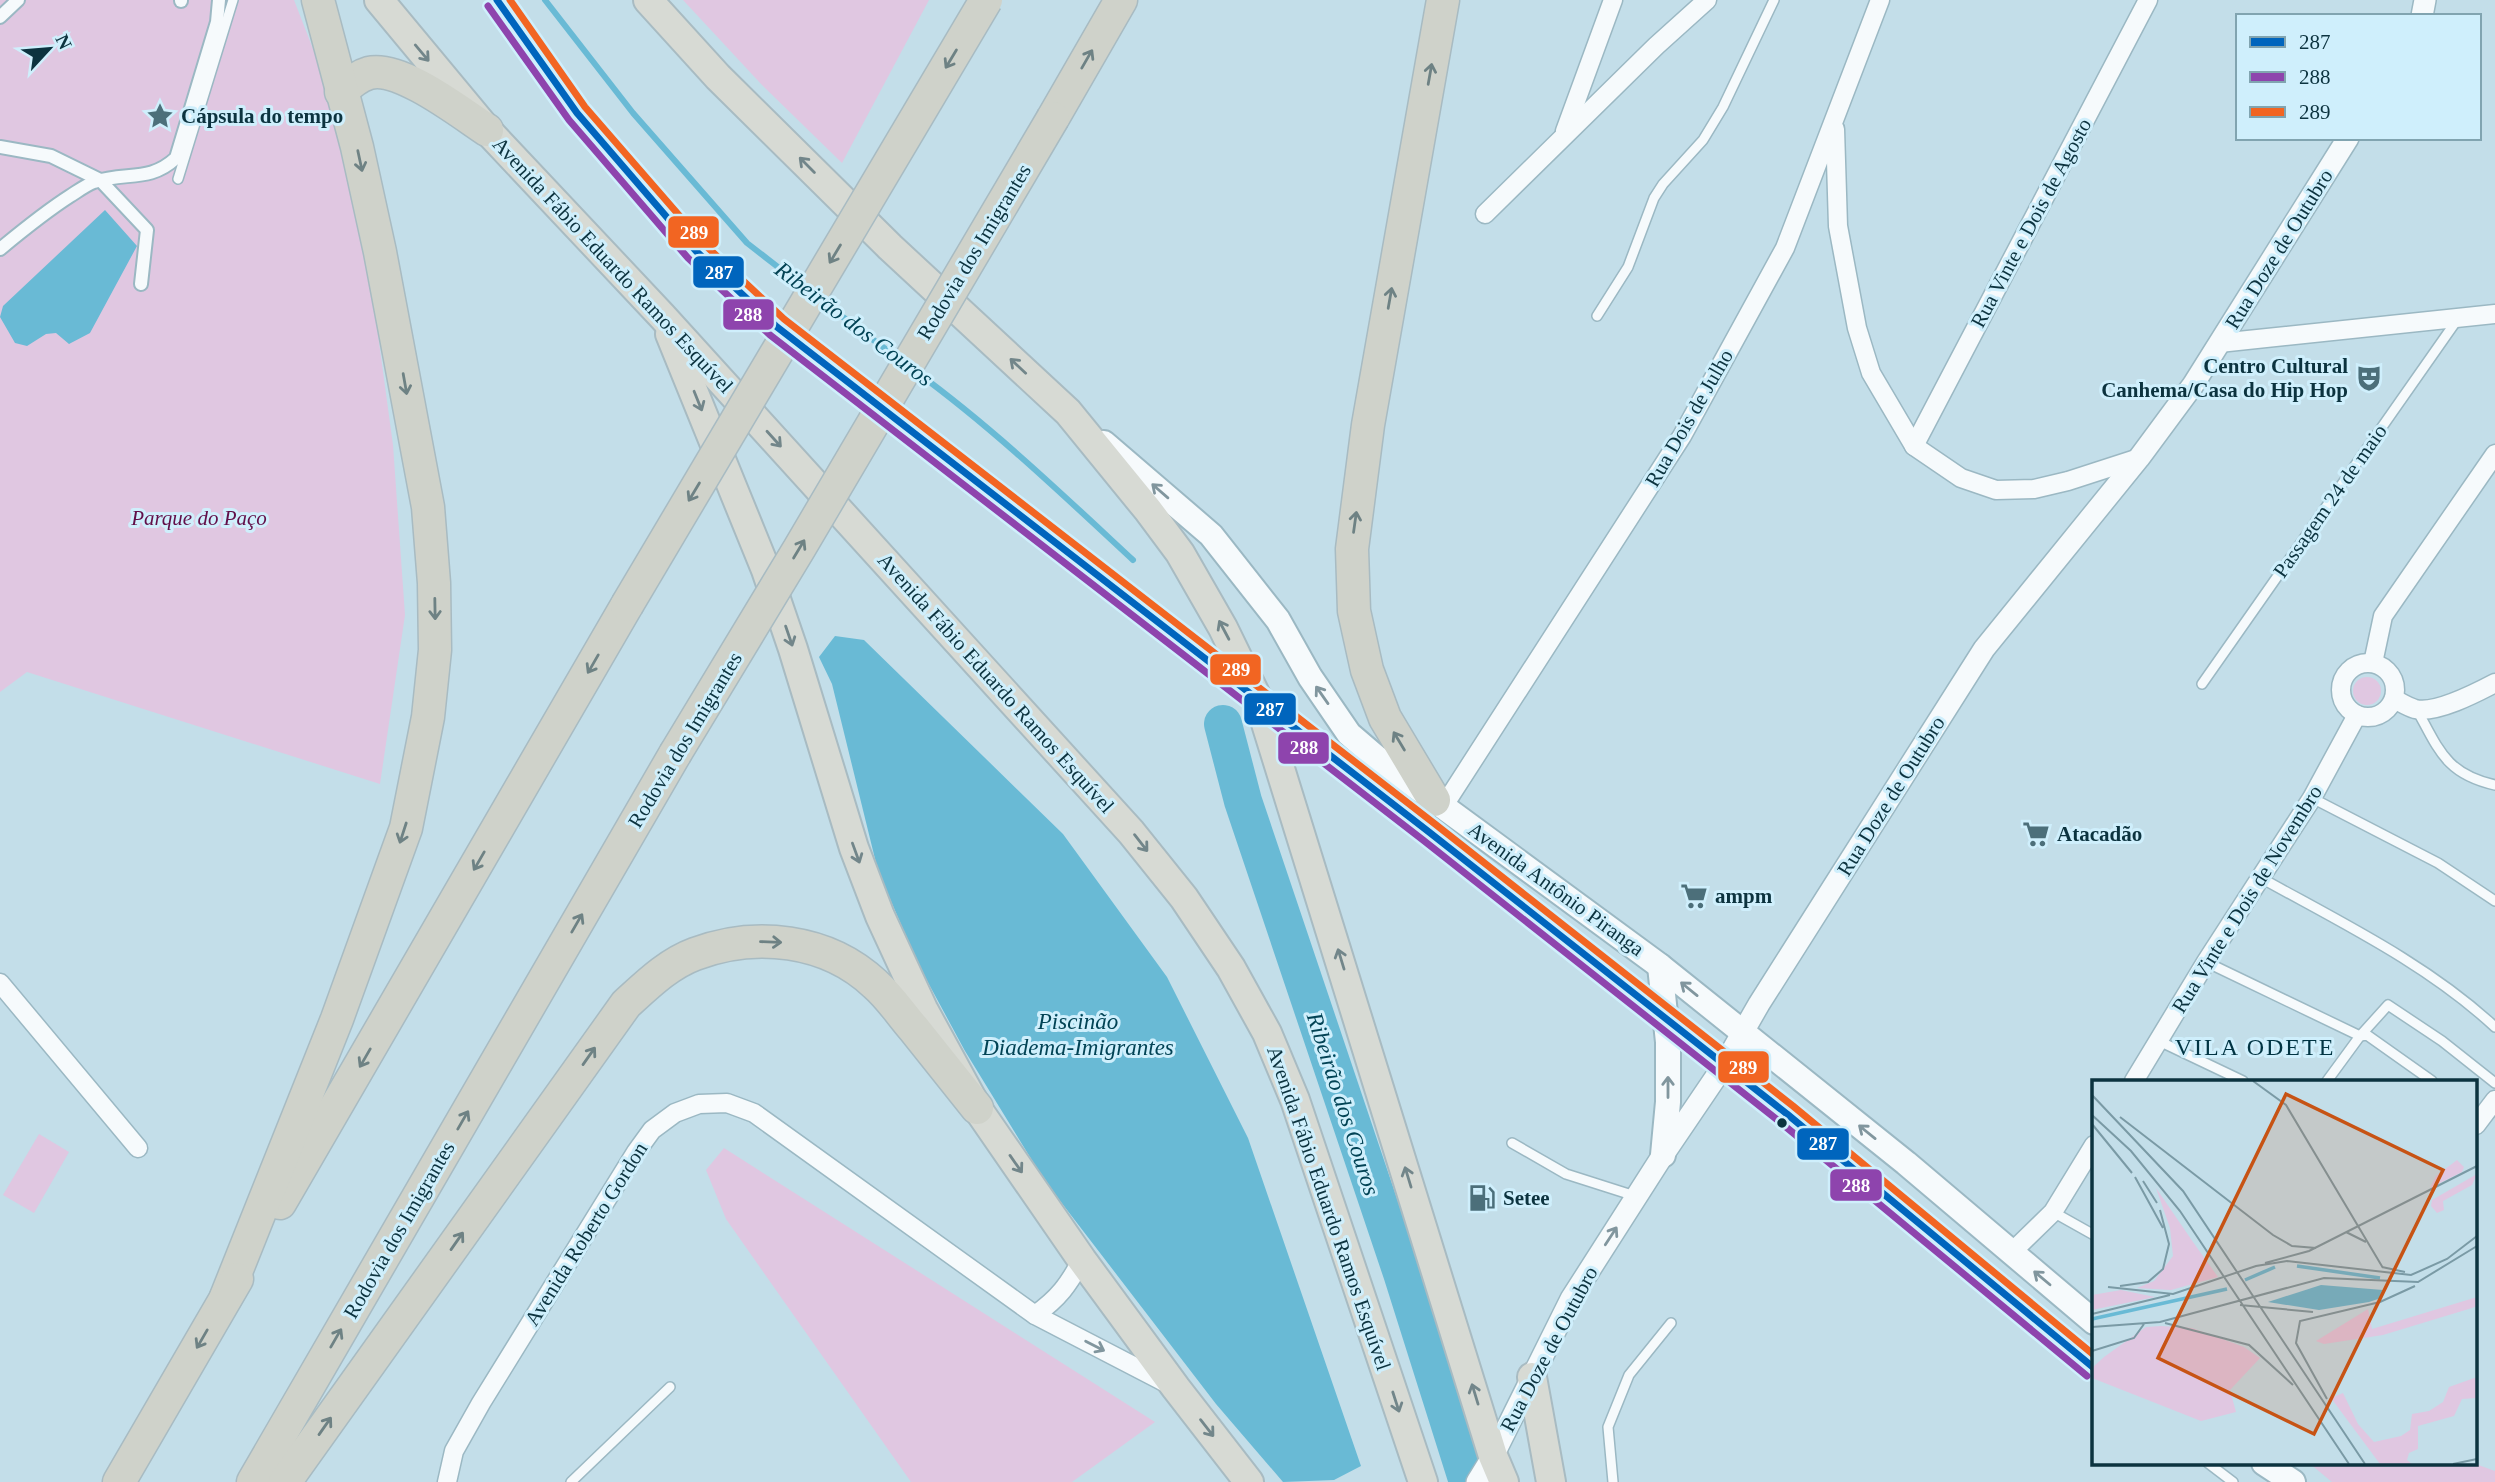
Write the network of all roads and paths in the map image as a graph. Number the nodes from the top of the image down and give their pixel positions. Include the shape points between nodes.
1 (18, 0) edge
2 (219, 0) edge
3 (233, 0) edge
4 (318, 0) edge
5 (379, 0) edge
6 (497, 0) edge
7 (648, 0) edge
8 (986, 0) edge
9 (1121, 0) edge
10 (1443, 0) edge
11 (1614, 0) edge
12 (1707, 0) edge
13 (1774, 0) edge
14 (1880, 0) edge
15 (2148, 0) edge
16 (0, 17) edge
17 (341, 92) junction
18 (1835, 118) junction
19 (487, 130) junction
20 (1562, 138) junction
21 (2347, 140) edge
22 (0, 147) edge
23 (178, 179) dead end
24 (100, 180) junction
25 (1485, 215) dead end
26 (0, 249) edge
27 (141, 284) dead end
28 (2495, 314) edge
29 (663, 316) junction
30 (1597, 316) dead end
31 (2458, 318) junction
32 (2219, 343) junction
33 (1068, 412) junction
34 (1914, 446) junction
35 (2495, 454) edge
36 (2139, 458) junction
37 (2373, 663) junction
38 (2495, 683) edge
39 (2203, 684) dead end
40 (2394, 699) junction
41 (1261, 704) junction
42 (2417, 710) junction
43 (2357, 715) junction
44 (2495, 785) edge
45 (2312, 798) junction
46 (1438, 803) junction
47 (2262, 878) junction
48 (2495, 901) edge
49 (2206, 962) junction
50 (1660, 965) junction
51 (0, 984) edge
52 (1665, 1020) junction
53 (2495, 1027) edge
54 (1742, 1032) junction
55 (2360, 1036) junction
56 (2159, 1041) junction
57 (1724, 1065) junction
58 (2135, 1080) edge
59 (2241, 1080) edge
60 (2328, 1080) edge
61 (2431, 1080) edge
62 (2495, 1083) edge
63 (2495, 1100) edge
64 (977, 1108) junction
65 (2478, 1118) edge
66 (1512, 1143) dead end
67 (2092, 1148) edge
68 (138, 1149) dead end
69 (1662, 1155) junction
70 (1636, 1197) junction
71 (2053, 1212) junction
72 (2092, 1234) edge
73 (2012, 1252) junction
74 (1082, 1260) junction
75 (226, 1297) junction
76 (1035, 1315) junction
77 (2092, 1320) edge
78 (1671, 1323) dead end
79 (2092, 1366) edge
80 (1532, 1377) junction
81 (670, 1387) dead end
82 (1176, 1388) junction
83 (2209, 1464) edge
84 (2265, 1464) edge
85 (1490, 1472) edge
86 (119, 1482) edge
87 (253, 1482) edge
88 (285, 1482) edge
89 (447, 1482) edge
90 (571, 1482) edge
91 (1249, 1482) edge
92 (1423, 1482) edge
93 (1551, 1482) edge
94 (1613, 1482) edge
95 (2232, 1482) edge
96 (2293, 1482) edge

1 - 16 street
2 - 24 street via 217,22 176,158 150,174
3 - 23 lane
4 - 17 highway
5 -> 19 highway, Avenida Fábio Eduardo Ramos Esquível
6 - 41 lane via 577,113 696,251 768,319
33 -> 7 highway via 891,247 718,77
8 -> 75 highway, bridge via 627,605
87 -> 9 highway, Rodovia dos Imigrantes, bridge via 675,754
46 -> 10 highway via 1385,718 1367,670 1354,611 1352,549 1368,425
11 - 20 street
12 - 20 street
13 - 30 lane via 1703,141 1654,198 1628,267
14 - 18 street, Rua Dois de Julho
15 - 34 street, Rua Vinte e Dois de Agosto
17 - 19 highway via 370,73 390,75 429,91
17 -> 75 highway via 380,252 428,507 435,650 428,717 406,828 337,1019
18 - 34 street via 1838,226 1857,328 1871,373
18 - 46 street, Rua Dois de Julho via 1785,248 1682,436
19 - 29 highway, Avenida Fábio Eduardo Ramos Esquível
20 - 25 street
21 - 32 street, Rua Doze de Outubro
22 - 24 street via 51,156
24 - 26 street via 42,214
24 - 27 street via 147,230
28 - 31 street
29 -> 64 highway via 766,570 880,916 923,1009
29 -> 92 highway, Avenida Fábio Eduardo Ramos Esquível via 1131,831 1231,968 1267,1033 1295,1100
31 - 32 street
31 - 39 lane, Passagem 24 de maio
32 - 36 street, Rua Doze de Outubro
41 -> 33 highway via 1180,553
46 -> 33 main road, Avenida Antônio Piranga via 1349,734 1278,620 1211,535
34 - 36 street via 1961,478 1996,490 2034,489
35 - 37 street via 2384,616
36 - 54 street, Rua Doze de Outubro via 1984,649
37 - 40 street via 2394,680
37 - 43 street via 2349,671 2342,686 2344,703
38 - 42 street via 2455,702
40 - 42 street
40 - 43 street via 2383,713
41 - 52 lane
85 -> 41 highway
42 - 44 lane via 2454,768 2470,779
43 - 45 street, Rua Vinte e Dois de Novembro
45 - 47 street, Rua Vinte e Dois de Novembro
45 - 48 lane via 2438,863
46 - 50 main road, Avenida Antônio Piranga
47 - 49 street, Rua Vinte e Dois de Novembro
47 - 53 lane via 2404,957
49 - 55 lane
49 - 56 street, Rua Vinte e Dois de Novembro
50 - 52 main road
54 -> 50 main road, Avenida Antônio Piranga
51 - 68 street
52 - 57 lane
69 -> 52 main road via 1668,1102
54 - 57 street, Rua Doze de Outubro
73 -> 54 main road, Avenida Antônio Piranga
55 - 60 lane
55 - 61 lane via 2367,1035
55 - 62 lane via 2388,1005
56 - 58 street, Rua Vinte e Dois de Novembro
56 - 59 lane
57 - 69 street, Rua Doze de Outubro
57 - 79 lane
63 - 65 street
64 -> 74 highway
88 -> 64 highway via 626,1004 659,974 693,954 732,943 774,940 815,948 847,963 875,984
66 - 70 lane via 1566,1174
67 - 71 street
69 - 70 street, Rua Doze de Outubro
80 -> 70 street, Rua Doze de Outubro via 1571,1299
71 - 72 lane
71 - 73 street
77 -> 73 main road, Avenida Antônio Piranga
74 - 76 street via 1059,1296
74 - 82 highway
75 -> 86 highway
76 -> 82 street, Avenida Roberto Gordon
76 - 89 street, Avenida Roberto Gordon via 754,1113 727,1103 699,1104 675,1113 652,1130 636,1152 481,1403 454,1451
78 - 94 lane via 1629,1375 1608,1427
80 - 85 street, Rua Doze de Outubro
80 - 93 highway
81 - 90 lane
82 -> 91 highway
83 - 95 lane
84 - 96 main road

